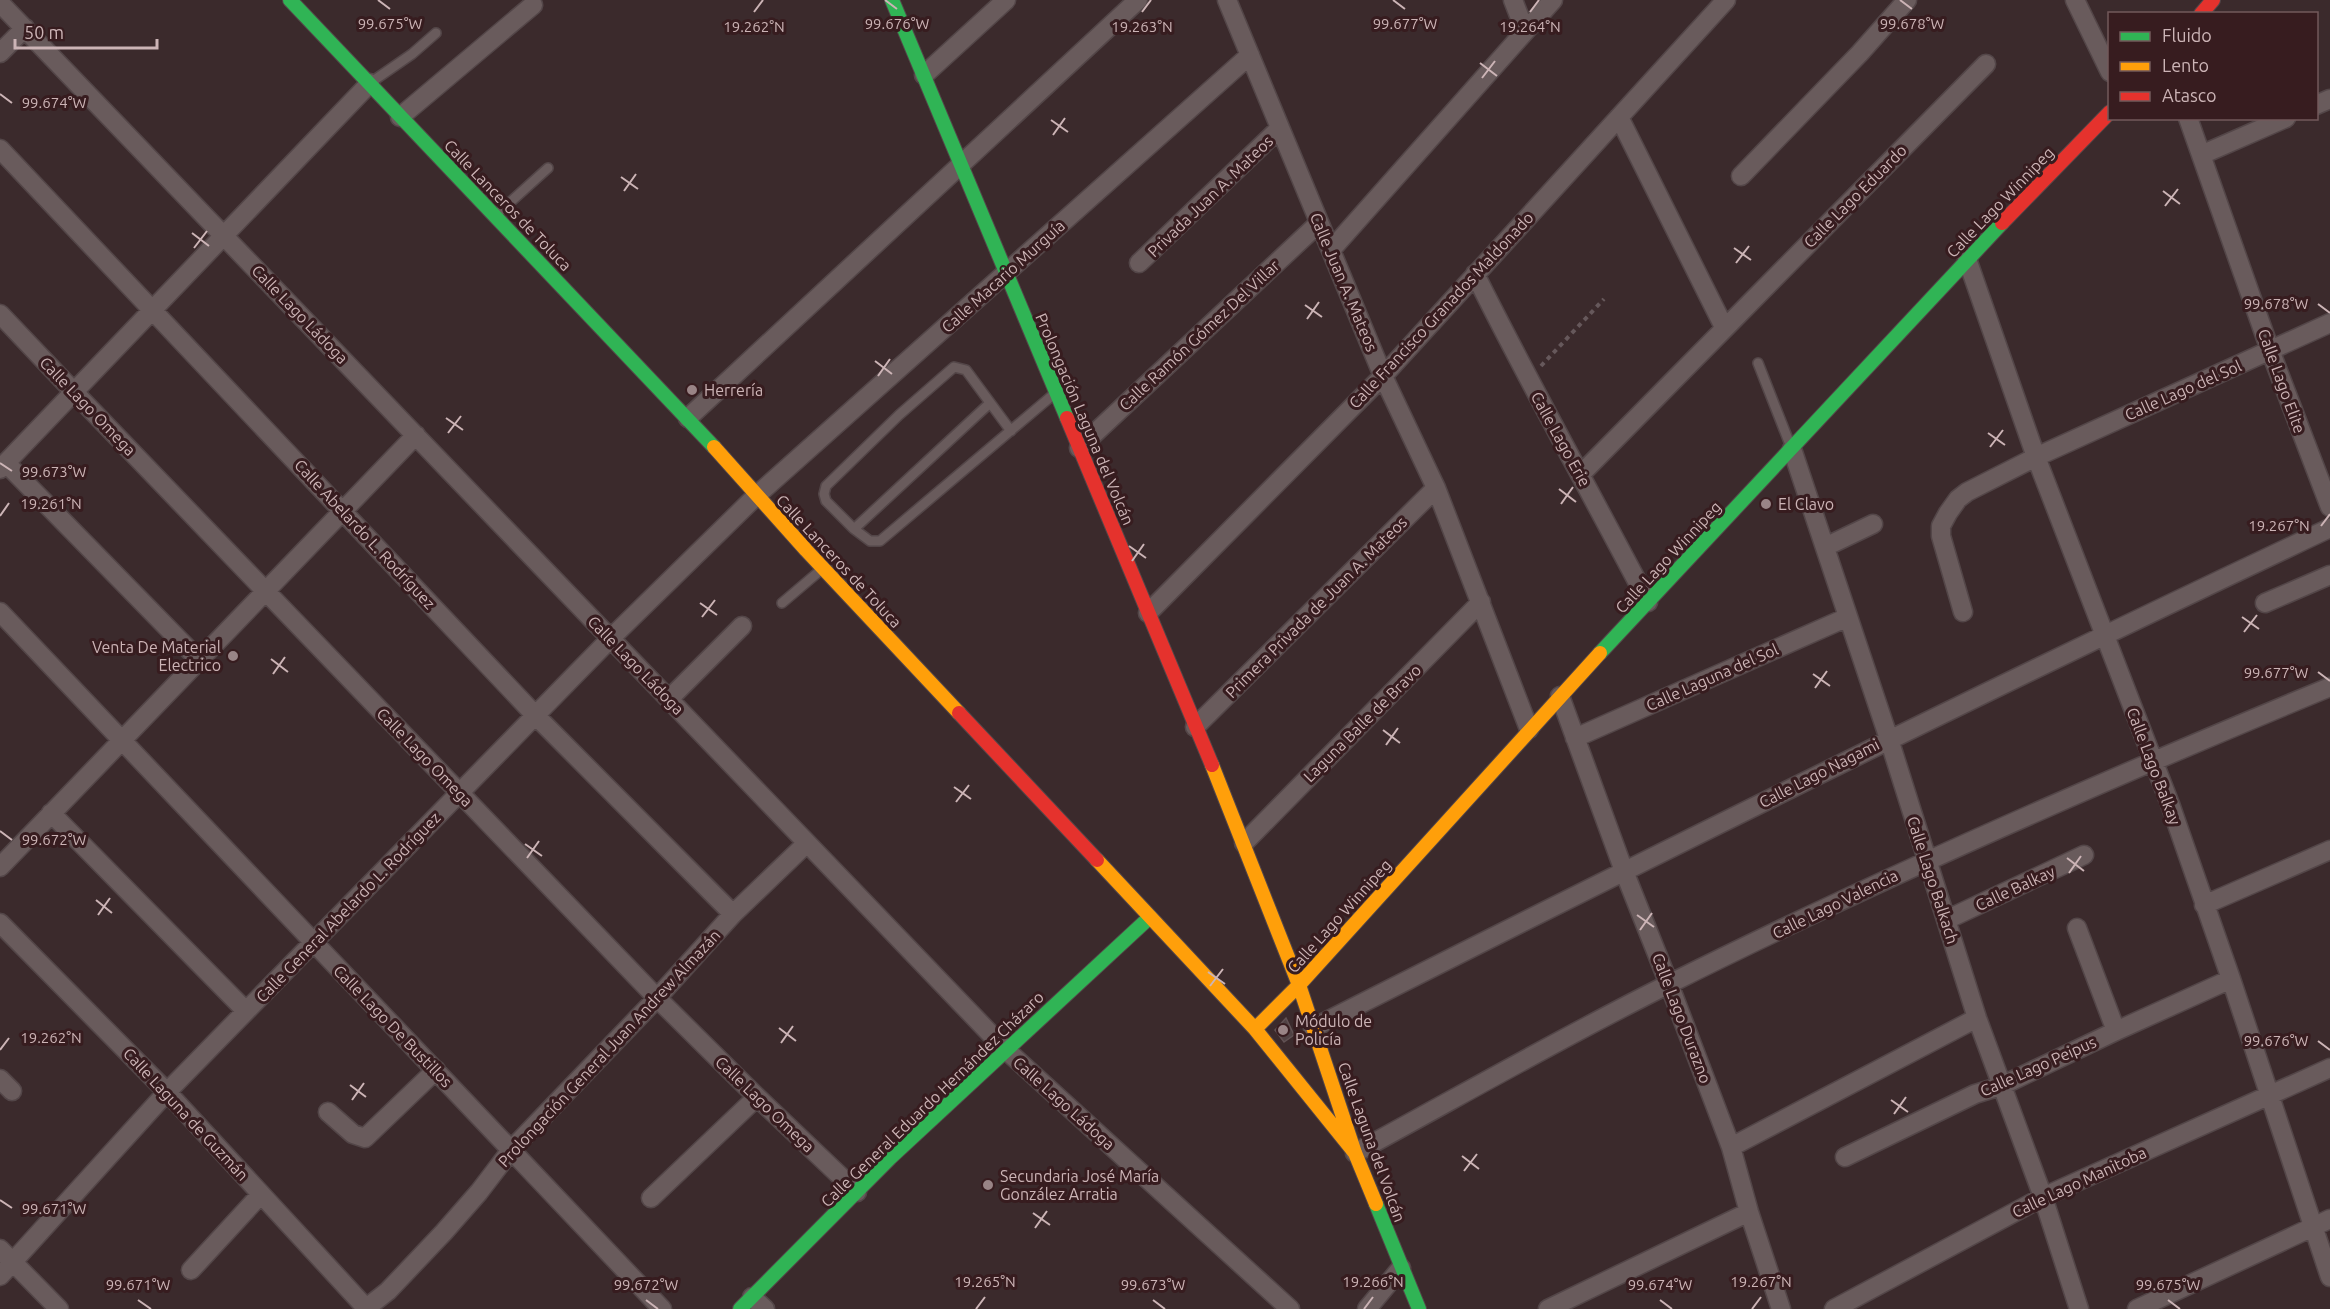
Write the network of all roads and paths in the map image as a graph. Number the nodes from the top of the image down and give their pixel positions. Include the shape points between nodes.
1 (290, 0) edge
2 (892, 0) edge
3 (1005, 0) edge
4 (1138, 0) edge
5 (1227, 0) edge
6 (1513, 0) edge
7 (1553, 0) edge
8 (1726, 0) edge
9 (1907, 0) edge
10 (2075, 0) edge
11 (2213, 0) edge
12 (0, 3) edge
13 (533, 5) dead end
14 (2202, 12) edge
15 (25, 27) junction
16 (1525, 31) junction
17 (436, 33) dead end
18 (0, 53) edge
19 (1250, 56) junction
20 (1986, 64) dead end
21 (2108, 70) edge
22 (924, 75) junction
23 (370, 83) junction
24 (2108, 113) edge
25 (400, 117) junction
26 (1619, 117) junction
27 (2189, 120) edge
28 (2281, 120) edge
29 (1280, 128) junction
30 (0, 149) edge
31 (2201, 155) junction
32 (961, 165) junction
33 (548, 168) dead end
34 (1741, 176) dead end
35 (495, 216) junction
36 (1319, 222) junction
37 (224, 236) junction
38 (1331, 250) junction
39 (1967, 259) junction
40 (1139, 263) dead end
41 (1006, 274) junction
42 (1474, 274) junction
43 (1604, 299) dead end
44 (153, 309) junction
45 (0, 314) edge
46 (2330, 323) edge
47 (1724, 327) junction
48 (2270, 350) junction
49 (1758, 363) dead end
50 (1383, 376) junction
51 (1527, 380) junction
52 (74, 392) junction
53 (1056, 392) junction
54 (990, 403) junction
55 (688, 418) junction
56 (1011, 430) junction
57 (416, 435) junction
58 (1079, 448) junction
59 (1792, 449) junction
60 (2036, 457) junction
61 (3, 466) edge
62 (1581, 474) junction
63 (1436, 488) junction
64 (756, 496) junction
65 (2330, 507) edge
66 (343, 511) junction
67 (1873, 524) dead end
68 (2330, 528) edge
69 (854, 529) junction
70 (1825, 547) junction
71 (824, 568) junction
72 (2330, 575) edge
73 (265, 591) junction
74 (1481, 602) junction
75 (1648, 602) junction
76 (782, 603) dead end
77 (2265, 603) dead end
78 (0, 612) edge
79 (1963, 612) dead end
80 (1148, 613) junction
81 (1848, 617) junction
82 (742, 626) dead end
83 (2104, 634) junction
84 (610, 638) junction
85 (199, 660) junction
86 (2330, 687) edge
87 (1560, 696) junction
88 (669, 699) junction
89 (535, 715) junction
90 (1195, 727) junction
91 (1529, 729) junction
92 (1575, 738) junction
93 (1889, 739) junction
94 (122, 740) junction
95 (2153, 760) junction
96 (459, 793) junction
97 (51, 813) junction
98 (807, 843) junction
99 (1244, 843) junction
100 (2330, 850) edge
101 (2084, 855) dead end
102 (1926, 860) junction
103 (0, 867) edge
104 (1624, 871) junction
105 (2204, 904) junction
106 (733, 914) junction
107 (1149, 917) junction
108 (1946, 920) junction
109 (0, 923) edge
110 (2077, 928) dead end
111 (313, 942) junction
112 (2231, 980) junction
113 (1670, 984) junction
114 (1299, 985) junction
115 (657, 998) junction
116 (246, 1011) junction
117 (1977, 1018) junction
118 (1313, 1028) junction
119 (1255, 1029) junction
120 (2116, 1031) junction
121 (1005, 1049) junction
122 (2330, 1068) edge
123 (436, 1070) junction
124 (2001, 1086) junction
125 (167, 1092) junction
126 (2269, 1095) junction
127 (757, 1097) junction
128 (328, 1112) dead end
129 (1731, 1147) junction
130 (511, 1150) junction
131 (1355, 1153) junction
132 (1845, 1157) dead end
133 (857, 1192) junction
134 (261, 1194) junction
135 (2043, 1197) junction
136 (651, 1198) dead end
137 (1749, 1212) junction
138 (2330, 1219) edge
139 (2312, 1227) junction
140 (7, 1255) edge
141 (1401, 1268) junction
142 (191, 1270) dead end
143 (0, 1276) edge
144 (2330, 1276) edge
145 (752, 1305) edge
146 (59, 1309) edge
147 (366, 1309) edge
148 (662, 1309) edge
149 (1290, 1309) edge
150 (1367, 1309) edge
151 (1419, 1309) edge
152 (1548, 1309) edge
153 (1781, 1309) edge
154 (1834, 1309) edge
155 (2079, 1309) edge
156 (2137, 1309) edge

1 - 23 main road, Calle Lanceros de Toluca
2 - 22 main road, Prolongación Laguna del Volcán
3 - 22 street
4 - 32 street
5 - 19 street, Calle Juan A. Mateos
6 - 16 street
7 - 16 street
8 - 26 street, Calle Francisco Granados Maldonado
9 - 34 street
10 - 21 street
11 - 14 main road
12 - 15 street, Calle Lago Ládoga
13 - 25 street
15 - 18 street
15 - 37 street, Calle Lago Ládoga
16 - 38 street
17 - 23 lane
19 - 29 street, Calle Juan A. Mateos
19 - 41 street, Calle Macario Murguía
20 - 47 street, Calle Lago Eduardo
22 - 32 main road, Prolongación Laguna del Volcán
23 - 25 main road, Calle Lanceros de Toluca
23 - 37 street
24 - 39 main road, Calle Lago Winnipeg
25 - 35 main road, Calle Lanceros de Toluca
26 - 42 street, Calle Francisco Granados Maldonado
26 - 47 street
27 - 31 street, Calle Lago Elite
28 - 31 street
29 - 36 street, Calle Juan A. Mateos
29 - 40 street, Privada Juan A. Mateos
30 - 44 street, Calle Abelardo L. Rodríguez
31 - 48 street, Calle Lago Elite
32 - 41 main road, Prolongación Laguna del Volcán
32 - 55 street
33 - 35 lane
35 - 55 main road, Calle Lanceros de Toluca
36 - 38 street, Calle Juan A. Mateos
36 - 58 street, Calle Ramón Gómez Del Villar
37 - 44 street
37 - 57 street, Calle Lago Ládoga
38 - 50 street, Calle Juan A. Mateos
39 - 59 main road, Calle Lago Winnipeg
39 - 60 street, Calle Lago Balkay
41 - 53 main road, Prolongación Laguna del Volcán
41 - 64 street, Calle Macario Murguía
42 - 50 street, Calle Francisco Granados Maldonado
42 - 51 street, Calle Lago Erie
43 - 51 path
44 - 52 street
44 - 66 street, Calle Abelardo L. Rodríguez
45 - 52 street, Calle Lago Omega
46 - 48 street, Calle Lago del Sol
47 - 62 street, Calle Lago Eduardo
48 - 60 street, Calle Lago del Sol
48 - 65 street, Calle Lago Elite
49 - 59 lane
50 - 63 street, Calle Juan A. Mateos
50 - 80 street, Calle Francisco Granados Maldonado
51 - 62 street, Calle Lago Erie
52 - 61 street
52 - 73 street, Calle Lago Omega
53 - 56 lane
53 - 58 main road, Prolongación Laguna del Volcán
54 - 56 lane
54 - 69 lane
54 - 69 lane via 966,370 954,367 899,416 826,486 826,501
55 - 64 main road, Calle Lanceros de Toluca
56 - 69 lane via 880,541 870,541
57 - 66 street
57 - 84 street, Calle Lago Ládoga
58 - 80 main road, Prolongación Laguna del Volcán
59 - 70 street, Calle Lago Balkach
59 - 75 main road, Calle Lago Winnipeg
60 - 79 street, Calle Lago del Sol via 1967,492 1941,526
60 - 83 street, Calle Lago Balkay
61 - 85 street
62 - 75 street, Calle Lago Erie
63 - 74 street, Calle Juan A. Mateos
63 - 90 street, Primera Privada de Juan A. Mateos
64 - 71 main road, Calle Lanceros de Toluca
64 - 84 street, Calle General Abelardo L. Rodríguez
66 - 73 street
66 - 89 street, Calle Abelardo L. Rodríguez
67 - 70 street
68 - 83 street, Calle Lago Nagami
70 - 81 street, Calle Lago Balkach
71 - 76 lane
71 - 107 main road, Calle Lanceros de Toluca
72 - 77 street
73 - 85 street
73 - 96 street, Calle Lago Omega
74 - 91 street, Calle Juan A. Mateos
74 - 99 street, Laguna Balle de Bravo
75 - 87 main road, Calle Lago Winnipeg
78 - 94 street, Calle Lago De Bustillos
80 - 90 main road, Prolongación Laguna del Volcán
81 - 92 street, Calle Laguna del Sol
81 - 93 street, Calle Lago Balkach
82 - 88 street
83 - 93 street, Calle Lago Nagami
83 - 95 street, Calle Lago Balkay
84 - 88 street, Calle Lago Ládoga
84 - 89 street, Calle General Abelardo L. Rodríguez
85 - 94 street
86 - 95 street, Calle Lago Valencia
87 - 91 main road, Calle Lago Winnipeg
87 - 92 street, Calle Lago Durazno
88 - 98 street, Calle Lago Ládoga
89 - 96 street, Calle General Abelardo L. Rodríguez
89 - 106 street, Calle Abelardo L. Rodríguez
90 - 99 main road, Prolongación Laguna del Volcán
91 - 114 main road, Calle Lago Winnipeg
92 - 104 street, Calle Lago Durazno
93 - 102 street, Calle Lago Balkach
93 - 104 street, Calle Lago Nagami
94 - 97 street
94 - 111 street, Calle Lago De Bustillos
95 - 102 street, Calle Lago Valencia
95 - 105 street, Calle Lago Balkay
96 - 111 street, Calle General Abelardo L. Rodríguez
96 - 115 street, Calle Lago Omega
97 - 103 street
97 - 116 street
98 - 106 street, Prolongación General Juan Andrew Almazán
98 - 121 street, Calle Lago Ládoga
99 - 114 main road, Prolongación Laguna del Volcán
100 - 105 street
101 - 108 street, Calle Balkay
102 - 108 street, Calle Lago Balkach
102 - 113 street, Calle Lago Valencia
104 - 113 street, Calle Lago Durazno
104 - 118 street, Calle Lago Nagami
105 - 112 street, Calle Lago Balkay
106 - 115 street, Prolongación General Juan Andrew Almazán
107 - 119 main road, Calle Lanceros de Toluca
107 - 121 main road, Calle General Eduardo Hernández Cházaro
108 - 117 street, Calle Lago Balkach
109 - 125 street, Calle Laguna de Guzmán
110 - 120 street
111 - 116 street, Calle General Abelardo L. Rodríguez
111 - 123 street, Calle Lago De Bustillos
112 - 120 street, Calle Lago Peipus
112 - 126 street, Calle Lago Balkay
113 - 129 street, Calle Lago Durazno
113 - 131 street, Calle Lago Valencia
114 - 118 main road, Calle Laguna del Volcán
114 - 119 main road, Calle Lago Winnipeg
115 - 127 street, Calle Lago Omega
115 - 130 street, Prolongación General Juan Andrew Almazán
116 - 125 street, Calle General Abelardo L. Rodríguez
117 - 124 street, Calle Lago Balkach
117 - 129 street
118 - 131 main road, Calle Laguna del Volcán
119 - 131 main road, Calle Lanceros de Toluca
120 - 124 street, Calle Lago Peipus
121 - 133 main road, Calle General Eduardo Hernández Cházaro
121 - 149 street, Calle Lago Ládoga
122 - 126 street, Calle Lago Manitoba
123 - 128 street via 365,1137 353,1134
123 - 130 street, Calle Lago De Bustillos
124 - 132 street, Calle Lago Peipus via 1975,1094
124 - 135 street, Calle Lago Balkach
125 - 134 street, Calle Laguna de Guzmán
125 - 140 street, Calle General Abelardo L. Rodríguez
126 - 135 street, Calle Lago Manitoba
126 - 139 street, Calle Lago Balkay
127 - 133 street, Calle Lago Omega
127 - 136 street
129 - 137 street, Calle Lago Durazno
130 - 147 street, Prolongación General Juan Andrew Almazán via 444,1232
130 - 148 street, Calle Lago De Bustillos
131 - 141 main road, Calle Laguna del Volcán
133 - 145 main road, Calle General Eduardo Hernández Cházaro
134 - 142 street
134 - 147 street, Calle Laguna de Guzmán
135 - 154 street, Calle Lago Manitoba
135 - 155 street, Calle Lago Balkach
137 - 152 street
137 - 153 street, Calle Lago Durazno
138 - 139 street
139 - 144 street, Calle Lago Balkay
139 - 156 street
140 - 143 street, Calle General Abelardo L. Rodríguez
140 - 146 street
141 - 150 street
141 - 151 main road, Calle Laguna del Volcán

